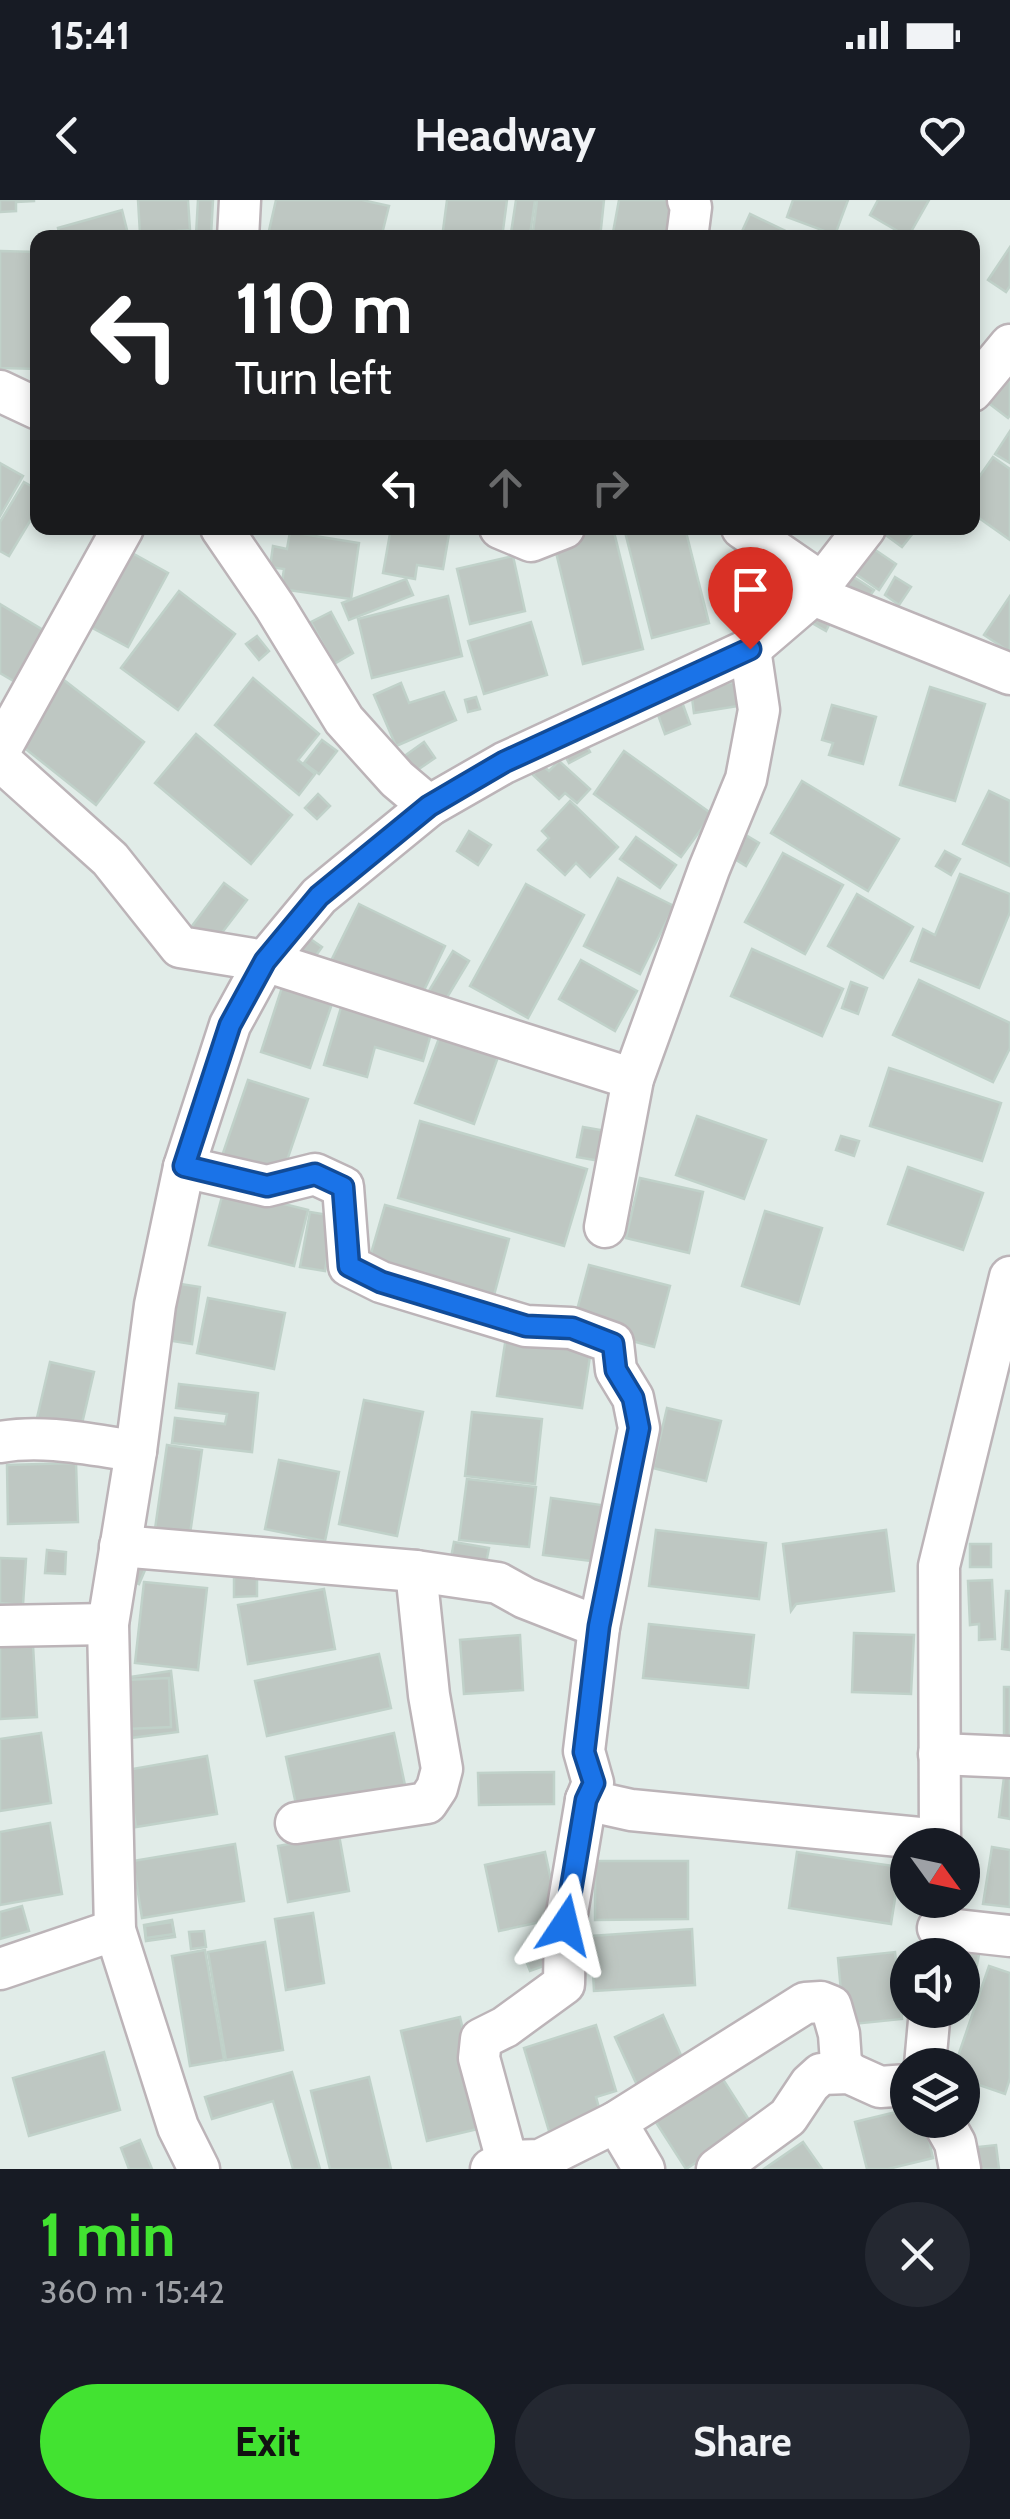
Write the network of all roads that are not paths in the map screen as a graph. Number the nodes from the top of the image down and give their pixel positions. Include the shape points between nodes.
1 (240, 200) edge
2 (688, 200) edge
3 (238, 230) edge
4 (687, 230) edge
5 (1010, 345) edge
6 (980, 381) edge
7 (0, 391) edge
8 (30, 405) edge
9 (119, 535) edge
10 (226, 535) edge
11 (517, 535) edge
12 (546, 535) edge
13 (751, 535) edge
14 (859, 535) edge
15 (817, 589) junction
16 (750, 649) junction
17 (1010, 674) edge
18 (0, 750) edge
19 (0, 760) edge
20 (429, 806) junction
21 (265, 961) junction
22 (633, 1078) junction
23 (184, 1166) junction
24 (605, 1227) dead end
25 (1010, 1277) edge
26 (0, 1442) edge
27 (136, 1451) junction
28 (120, 1546) junction
29 (416, 1571) junction
30 (108, 1624) junction
31 (0, 1626) edge
32 (599, 1626) junction
33 (939, 1754) junction
34 (1010, 1757) edge
35 (586, 1800) junction
36 (296, 1823) dead end
37 (940, 1828) edge
38 (890, 1838) edge
39 (937, 1928) edge
40 (115, 1930) junction
41 (1010, 1936) edge
42 (0, 1970) edge
43 (849, 2073) junction
44 (890, 2086) edge
45 (616, 2122) junction
46 (952, 2138) edge
47 (499, 2165) edge
48 (198, 2169) edge
49 (644, 2169) edge
50 (716, 2169) edge
51 (960, 2169) edge

1 - 3 street
2 - 4 street
5 - 6 street
7 - 8 street
9 - 18 street
10 - 20 street via 344,720
11 - 12 street via 531,541
13 - 15 street
14 - 15 street
15 - 16 street
15 - 17 street
16 - 20 street via 504,762
16 - 22 street via 759,710 746,780
19 - 21 street via 110,859 180,947
20 - 21 street via 319,896
21 - 22 street
21 - 23 street via 230,1025
22 - 24 street
23 - 27 street via 154,1305
23 - 32 street via 267,1186 315,1174 343,1187 349,1266 526,1326 572,1328 613,1344 639,1428
25 - 33 street via 939,1566
26 - 27 street via 20,1438
27 - 28 street
28 - 29 street
28 - 30 street
29 - 32 street via 498,1583
29 - 36 street via 442,1769 437,1788 427,1803
30 - 31 street
30 - 40 street
32 - 35 street via 584,1752 594,1783
33 - 34 street
33 - 37 street
35 - 38 street
35 - 47 street via 565,1925 564,1984 481,2039
39 - 41 street
40 - 42 street
40 - 48 street via 178,2127
43 - 44 street
43 - 45 street via 841,2063 831,2006 805,2003
43 - 50 street via 822,2074 788,2117
45 - 47 street via 540,2160
45 - 49 street
46 - 51 street

